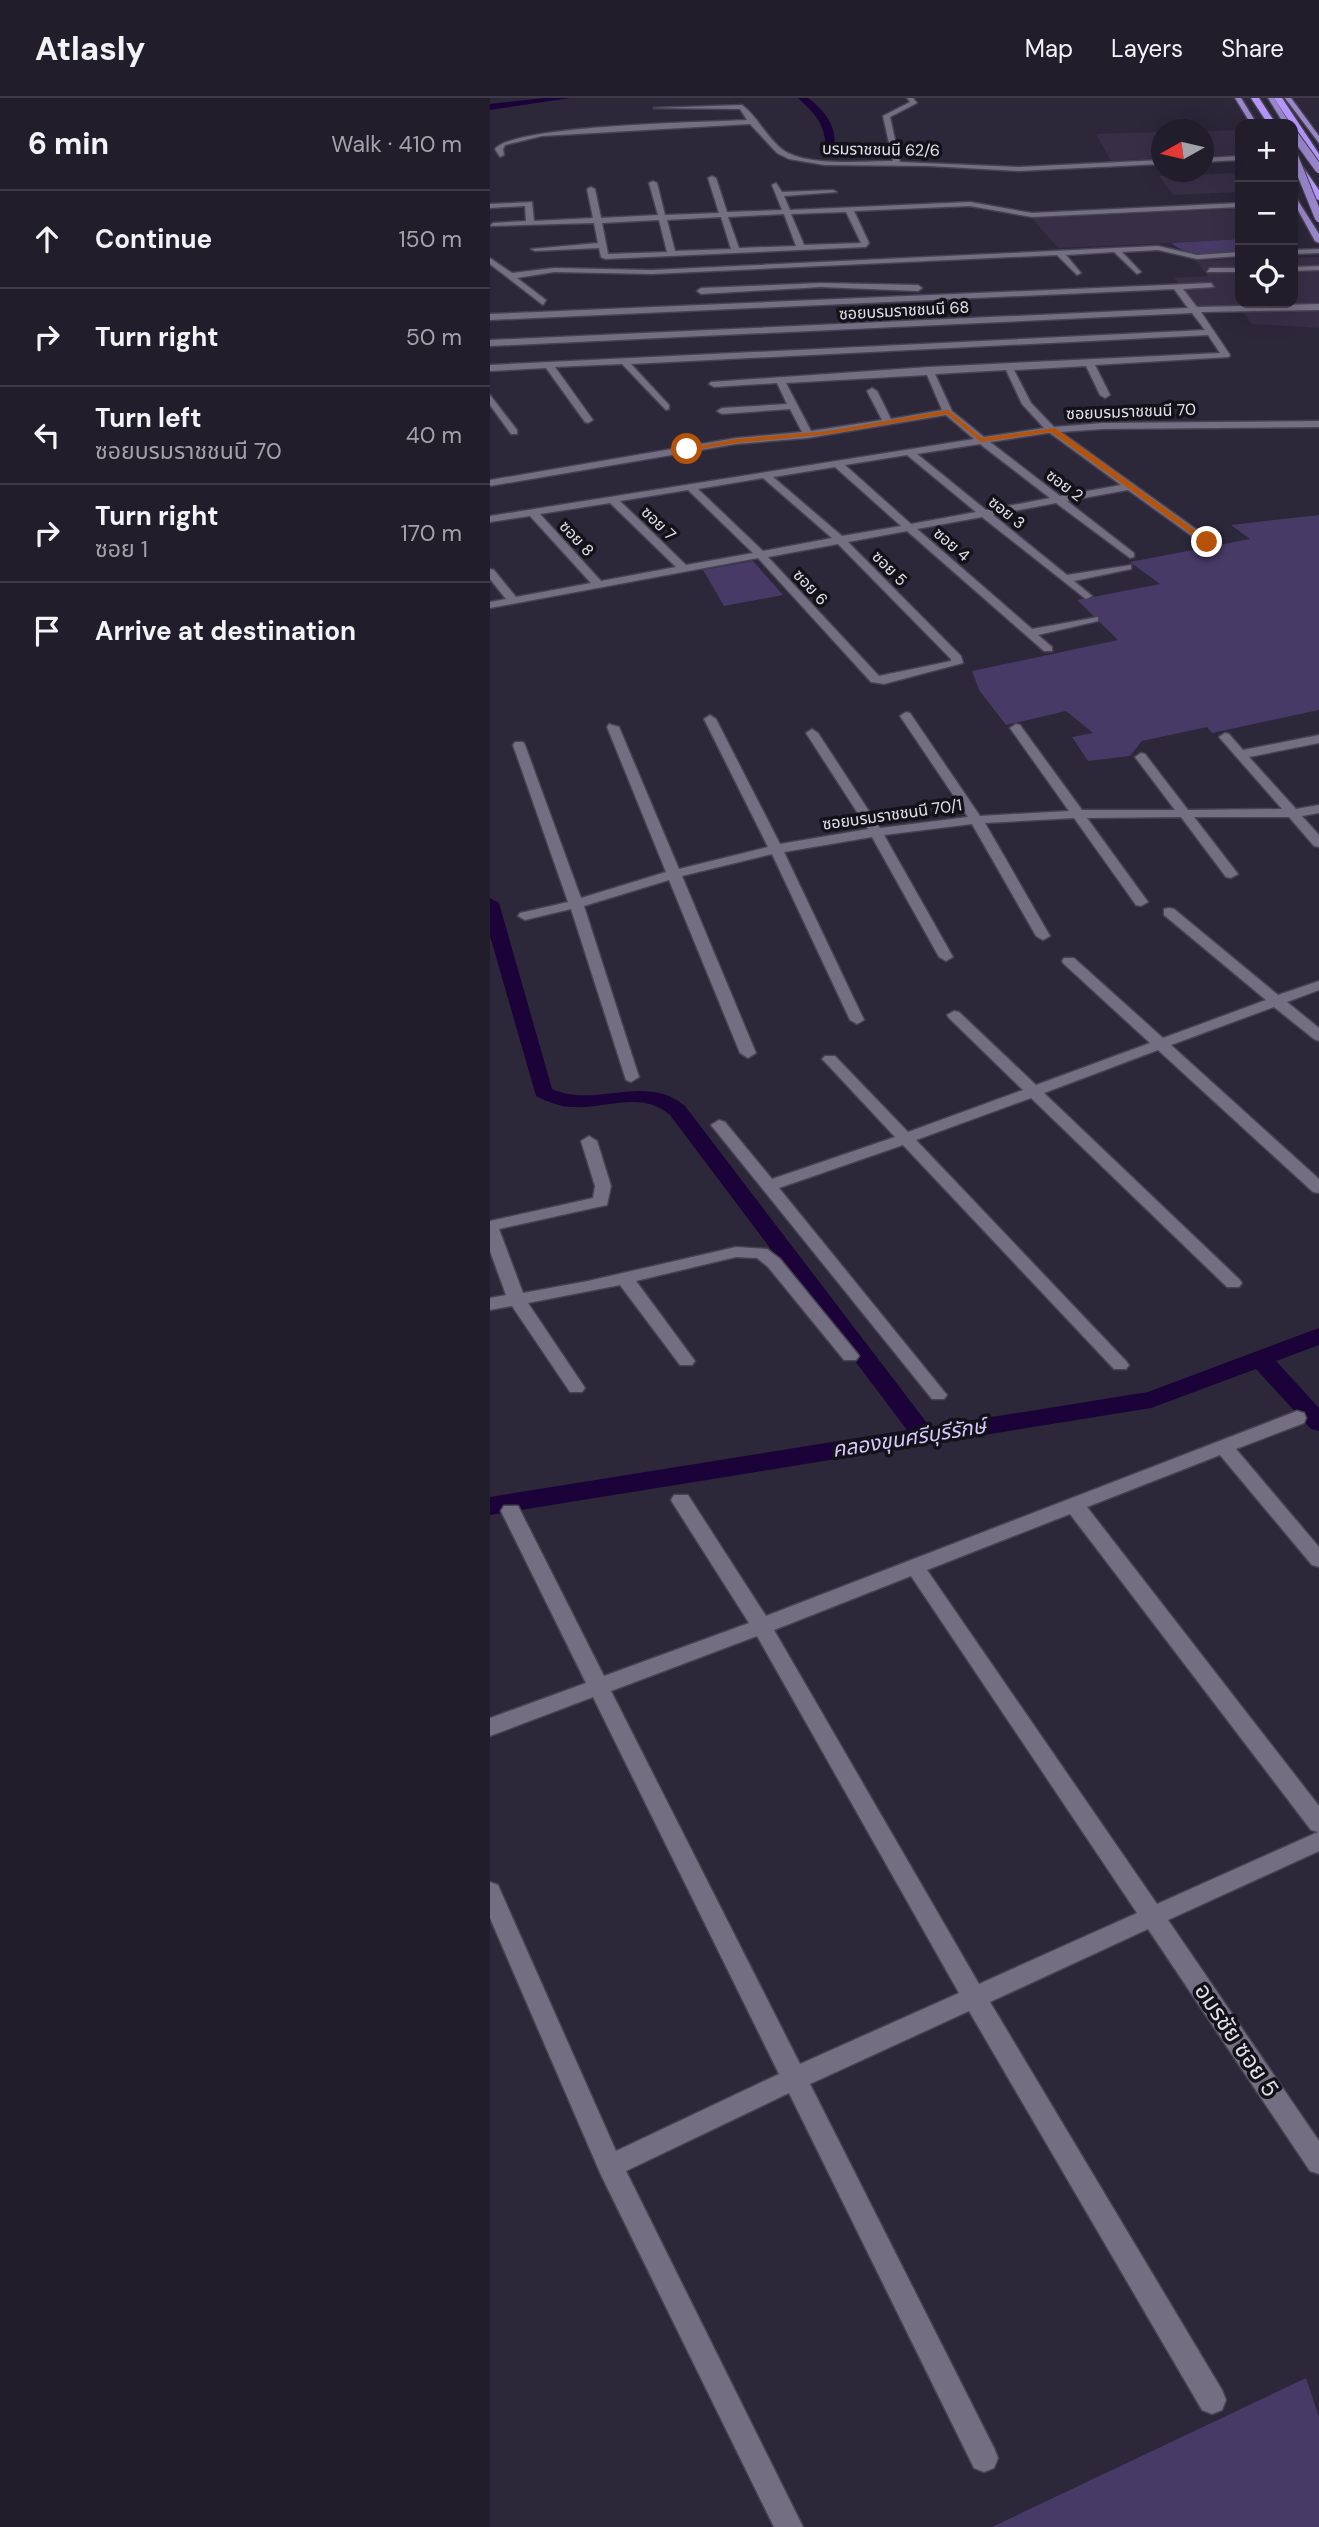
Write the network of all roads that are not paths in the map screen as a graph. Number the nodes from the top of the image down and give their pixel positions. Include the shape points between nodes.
1 (910, 98) edge
2 (1238, 98) edge
3 (1247, 98) edge
4 (1258, 98) edge
5 (1271, 98) edge
6 (1278, 98) edge
7 (1288, 98) edge
8 (1296, 98) edge
9 (657, 108) dead end
10 (1251, 119) edge
11 (1259, 119) edge
12 (1271, 119) edge
13 (1284, 119) edge
14 (752, 122) junction
15 (1319, 133) edge
16 (1298, 140) edge
17 (1319, 141) edge
18 (1319, 149) edge
19 (1298, 153) edge
20 (500, 155) dead end
21 (1235, 158) edge
22 (1214, 159) edge
23 (1319, 161) edge
24 (1151, 162) edge
25 (1298, 162) edge
26 (897, 164) junction
27 (1298, 166) edge
28 (1319, 169) edge
29 (712, 178) dead end
30 (653, 183) dead end
31 (776, 185) dead end
32 (591, 189) dead end
33 (833, 192) dead end
34 (527, 194) dead end
35 (780, 194) junction
36 (1319, 197) edge
37 (528, 204) junction
38 (1235, 205) edge
39 (490, 206) edge
40 (1298, 207) edge
41 (849, 209) junction
42 (787, 212) junction
43 (724, 215) junction
44 (661, 218) junction
45 (1319, 218) edge
46 (597, 221) junction
47 (530, 224) junction
48 (493, 225) dead end
49 (1319, 241) edge
50 (601, 245) junction
51 (801, 248) junction
52 (535, 249) dead end
53 (1115, 249) junction
54 (1298, 251) edge
55 (1319, 251) edge
56 (736, 252) junction
57 (1059, 252) junction
58 (1235, 254) edge
59 (672, 255) junction
60 (490, 260) edge
61 (1319, 268) edge
62 (1298, 269) edge
63 (1210, 270) dead end
64 (1235, 270) edge
65 (1137, 272) dead end
66 (1077, 273) dead end
67 (511, 276) junction
68 (965, 285) dead end
69 (1211, 285) dead end
70 (810, 286) junction
71 (1177, 286) junction
72 (701, 291) dead end
73 (975, 296) junction
74 (543, 302) dead end
75 (817, 303) junction
76 (796, 304) junction
77 (1319, 307) edge
78 (1193, 310) junction
79 (490, 317) edge
80 (986, 320) junction
81 (802, 328) junction
82 (1211, 332) junction
83 (490, 343) edge
84 (809, 351) junction
85 (625, 362) junction
86 (1089, 363) junction
87 (548, 366) junction
88 (1008, 366) junction
89 (490, 368) edge
90 (929, 370) junction
91 (779, 379) junction
92 (714, 384) dead end
93 (872, 391) dead end
94 (1105, 395) dead end
95 (490, 398) edge
96 (793, 406) junction
97 (666, 407) dead end
98 (722, 411) dead end
99 (948, 412) junction
100 (588, 420) dead end
101 (888, 422) junction
102 (1319, 424) edge
103 (1052, 430) junction
104 (514, 432) dead end
105 (808, 435) junction
106 (981, 440) junction
107 (908, 451) junction
108 (836, 463) junction
109 (764, 474) junction
110 (490, 483) edge
111 (689, 486) junction
112 (1131, 486) junction
113 (612, 499) junction
114 (1059, 500) junction
115 (532, 512) junction
116 (984, 513) junction
117 (490, 519) edge
118 (910, 527) junction
119 (839, 540) junction
120 (1207, 542) dead end
121 (761, 555) junction
122 (1130, 555) dead end
123 (1127, 568) dead end
124 (684, 569) junction
125 (490, 572) edge
126 (1065, 579) junction
127 (599, 585) junction
128 (1086, 596) dead end
129 (514, 601) junction
130 (490, 605) edge
131 (1094, 619) dead end
132 (1030, 633) junction
133 (1048, 649) dead end
134 (919, 672) joint
135 (906, 716) dead end
136 (710, 719) dead end
137 (613, 727) dead end
138 (1016, 728) dead end
139 (812, 733) dead end
140 (1225, 737) dead end
141 (1319, 738) edge
142 (519, 745) dead end
143 (1243, 754) junction
144 (1141, 757) dead end
145 (1319, 800) edge
146 (1319, 809) edge
147 (1291, 810) junction
148 (1079, 814) junction
149 (1187, 815) junction
150 (976, 820) junction
151 (876, 832) junction
152 (1319, 843) edge
153 (776, 849) junction
154 (674, 874) junction
155 (1231, 874) dead end
156 (1141, 902) dead end
157 (576, 904) junction
158 (1169, 912) dead end
159 (525, 916) dead end
160 (1043, 936) dead end
161 (946, 957) dead end
162 (1069, 961) dead end
163 (1319, 985) edge
164 (1276, 1000) junction
165 (954, 1015) dead end
166 (857, 1020) dead end
167 (1319, 1036) edge
168 (1160, 1044) junction
169 (748, 1053) dead end
170 (830, 1059) dead end
171 (631, 1077) dead end
172 (1033, 1091) junction
173 (719, 1125) dead end
174 (905, 1139) junction
175 (589, 1141) dead end
176 (769, 1186) junction
177 (1319, 1188) edge
178 (490, 1227) edge
179 (624, 1278) junction
180 (1233, 1283) dead end
181 (516, 1298) junction
182 (490, 1304) edge
183 (850, 1356) dead end
184 (686, 1361) dead end
185 (1120, 1365) dead end
186 (576, 1388) dead end
187 (937, 1395) dead end
188 (1297, 1418) dead end
189 (1223, 1447) junction
190 (681, 1500) dead end
191 (1074, 1505) junction
192 (511, 1511) dead end
193 (1319, 1560) edge
194 (915, 1567) junction
195 (762, 1626) junction
196 (598, 1685) junction
197 (490, 1727) edge
198 (1319, 1823) edge
199 (1319, 1841) edge
200 (490, 1892) edge
201 (1154, 1917) junction
202 (974, 1997) junction
203 (796, 2078) junction
204 (1319, 2162) edge
205 (610, 2165) junction
206 (1212, 2400) dead end
207 (984, 2458) dead end
208 (789, 2527) edge

1 - 26 street via 914,103 886,116
2 - 10 main road
3 - 11 main road
4 - 12 highway
5 - 13 main road
6 - 23 highway
7 - 17 main road
8 - 15 main road
9 - 14 street, บรมราชชนนี 62/6 via 745,104
14 - 20 street via 542,134 509,141 499,149
14 - 26 street, บรมราชชนนี 62/6 via 792,157 839,164
16 - 28 main road, bridge
18 - 19 main road, bridge
21 - 22 street
24 - 26 street, บรมราชชนนี 62/6 via 1019,169
25 - 36 highway
27 - 45 main road, bridge
29 - 43 street
30 - 44 street
31 - 35 street
32 - 46 street
33 - 35 street
34 - 37 street
35 - 42 street
37 - 39 street
37 - 47 street
38 - 41 street via 1032,215 971,204
40 - 49 main road
41 - 42 street
41 - 51 street via 863,245
42 - 43 street
42 - 51 street
43 - 44 street
43 - 56 street
44 - 46 street
44 - 59 street
46 - 47 street
46 - 50 street
47 - 48 street
50 - 52 street
50 - 59 street via 605,257
51 - 56 street
53 - 57 street
53 - 58 street via 1166,248 1197,257
53 - 65 street
54 - 55 street
56 - 59 street
57 - 66 street
57 - 67 street via 725,273 554,270
60 - 67 street
61 - 62 street
63 - 64 street
67 - 74 street
68 - 70 street
69 - 71 street
70 - 72 street
70 - 75 street
71 - 73 street
71 - 78 street
73 - 75 street
73 - 80 street
75 - 76 street
76 - 79 street
76 - 81 street
77 - 78 street, ซอยบรมราชชนนี 68
78 - 80 street, ซอยบรมราชชนนี 68
78 - 82 street
80 - 81 street, ซอยบรมราชชนนี 68
81 - 83 street, ซอยบรมราชชนนี 68
81 - 84 street
82 - 84 street
82 - 86 street via 1226,355
84 - 85 street
85 - 87 street
85 - 97 street
86 - 88 street
86 - 94 street
87 - 89 street
87 - 100 street
88 - 90 street
88 - 103 street via 1027,404
90 - 91 street
90 - 99 street
91 - 92 street
91 - 96 street
93 - 101 street
95 - 104 street
96 - 98 street
96 - 105 street
99 - 101 street
99 - 106 street, ซอย 2
101 - 105 street
102 - 103 street, ซอยบรมราชชนนี 70
103 - 106 street, ซอยบรมราชชนนี 70
103 - 112 street
105 - 110 street via 736,441
106 - 107 street, ซอยบรมราชชนนี 70
106 - 114 street, ซอย 2
107 - 108 street, ซอยบรมราชชนนี 70
107 - 116 street, ซอย 3
108 - 109 street, ซอยบรมราชชนนี 70
108 - 118 street, ซอย 4
109 - 111 street, ซอยบรมราชชนนี 70
109 - 119 street, ซอย 5
111 - 113 street, ซอยบรมราชชนนี 70
111 - 121 street, ซอย 6
112 - 114 street
112 - 120 street
113 - 115 street, ซอยบรมราชชนนี 70
113 - 124 street, ซอย 7
114 - 116 street
114 - 122 street, ซอย 2
115 - 117 street, ซอยบรมราชชนนี 70
115 - 127 street, ซอย 8
116 - 118 street
116 - 126 street, ซอย 3
118 - 119 street
118 - 132 street, ซอย 4
119 - 121 street
119 - 134 street, ซอย 5 via 958,661
121 - 124 street
121 - 134 street, ซอย 6 via 875,679
123 - 126 street
124 - 127 street
125 - 129 street
126 - 128 street, ซอย 3
127 - 129 street
129 - 130 street
131 - 132 street
132 - 133 street, ซอย 4
135 - 150 street
136 - 153 street
137 - 154 street
138 - 148 street
139 - 151 street
140 - 143 street
141 - 143 street
142 - 157 street
143 - 147 street
144 - 149 street
145 - 147 street, ซอยบรมราชชนนี 70/1
146 - 147 street, ซอยบรมราชชนนี 70/1
147 - 149 street, ซอยบรมราชชนนี 70/1
147 - 152 street
148 - 149 street, ซอยบรมราชชนนี 70/1
148 - 150 street, ซอยบรมราชชนนี 70/1
148 - 156 street
149 - 155 street
150 - 151 street, ซอยบรมราชชนนี 70/1
150 - 160 street
151 - 153 street, ซอยบรมราชชนนี 70/1
151 - 161 street
153 - 154 street, ซอยบรมราชชนนี 70/1
153 - 166 street
154 - 157 street, ซอยบรมราชชนนี 70/1
154 - 169 street
157 - 159 street, ซอยบรมราชชนนี 70/1
157 - 171 street
158 - 164 street
162 - 168 street
163 - 164 street
164 - 167 street
164 - 168 street
165 - 172 street
168 - 172 street
168 - 177 street
170 - 174 street
172 - 174 street
172 - 180 street
173 - 176 street
174 - 176 street
174 - 185 street
175 - 178 street via 603,1186 601,1201
176 - 187 street
178 - 181 street
179 - 181 street
179 - 183 street via 712,1256 761,1254 774,1263
179 - 184 street
181 - 182 street
181 - 186 street
188 - 189 street
189 - 191 street
189 - 193 street
190 - 195 street
191 - 194 street
191 - 198 street
192 - 196 street
194 - 195 street
194 - 201 street, อมรชัย ซอย 5
195 - 196 street
195 - 202 street
196 - 197 street
196 - 203 street
199 - 201 street
200 - 205 street
201 - 202 street
201 - 204 street, อมรชัย ซอย 5
202 - 203 street
202 - 206 street
203 - 205 street
203 - 207 street
205 - 208 street

